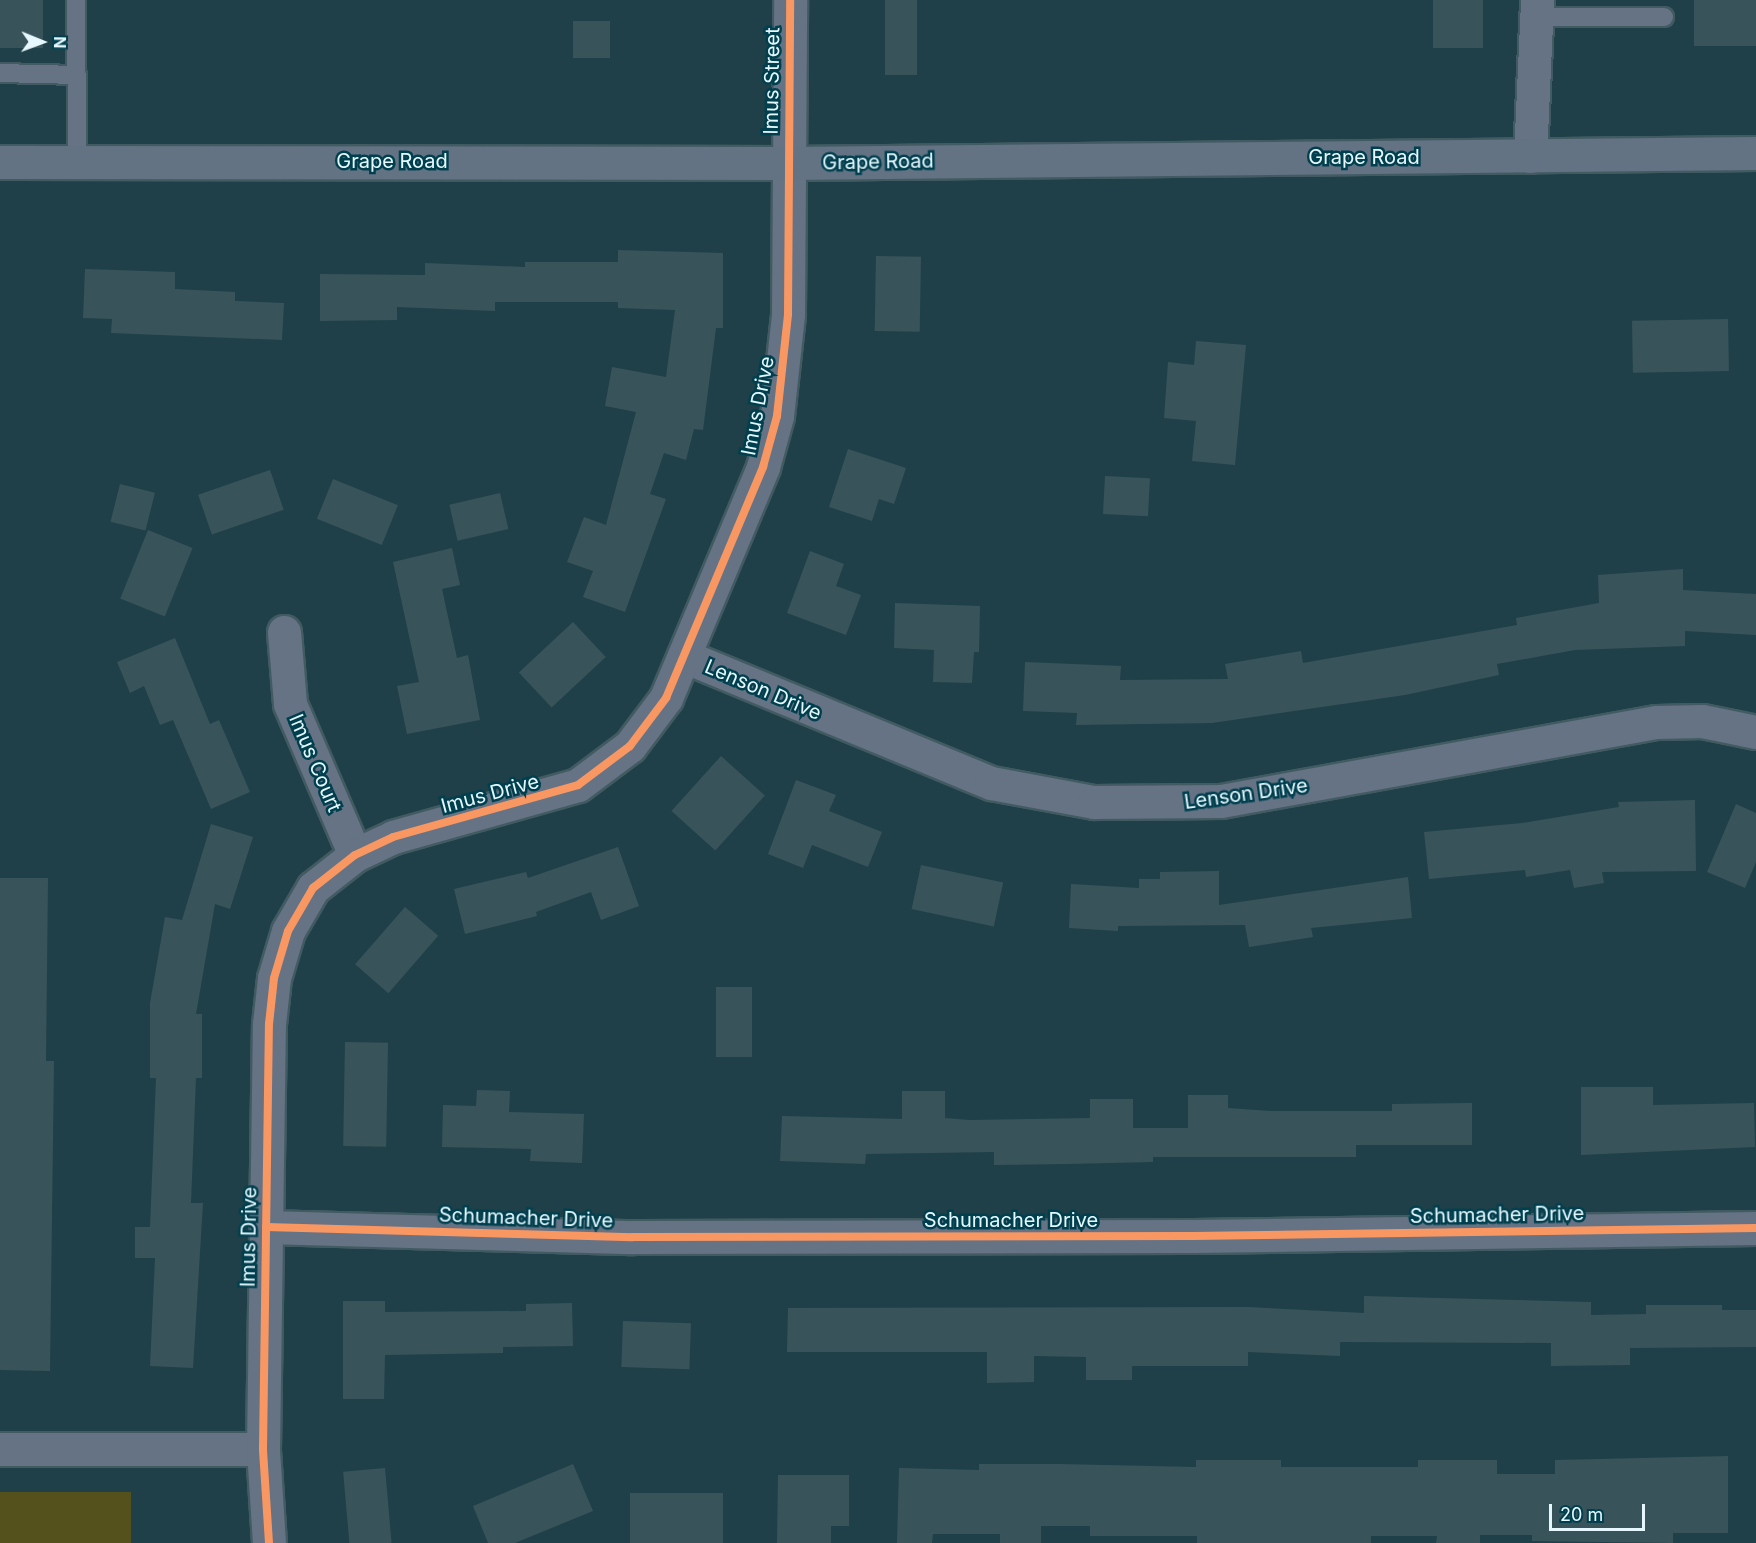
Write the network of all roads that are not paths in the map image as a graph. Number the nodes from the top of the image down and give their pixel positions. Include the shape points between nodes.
1 (76, 0) edge
2 (790, 0) edge
3 (1537, 8) edge
4 (1664, 17) dead end
5 (0, 73) edge
6 (77, 75) junction
7 (1756, 153) edge
8 (1530, 156) junction
9 (0, 162) edge
10 (77, 162) junction
11 (788, 163) junction
12 (284, 632) dead end
13 (684, 656) junction
14 (1756, 732) edge
15 (355, 855) junction
16 (266, 1227) junction
17 (1756, 1228) edge
18 (0, 1449) edge
19 (263, 1449) junction
20 (269, 1543) edge

1 - 6 lane
2 - 11 street, Imus Street
3 - 4 lane
3 - 8 street
5 - 6 lane
6 - 10 lane
7 - 8 main road, Grape Road
8 - 11 main road, Grape Road
9 - 10 main road, Grape Road
10 - 11 main road, Grape Road
11 - 13 street, Imus Drive via 788,314 777,416 763,467
12 - 15 street, Imus Court via 290,704
13 - 14 street, Lenson Drive via 991,783 1094,802 1221,801 1656,722 1702,721
13 - 15 street, Imus Drive via 650,721 622,753 578,785 393,837
15 - 16 street, Imus Drive via 313,888 288,931 274,978
16 - 17 street, Schumacher Drive via 633,1237 1181,1236
16 - 19 street, Imus Drive
18 - 19 street
19 - 20 street, Imus Drive

